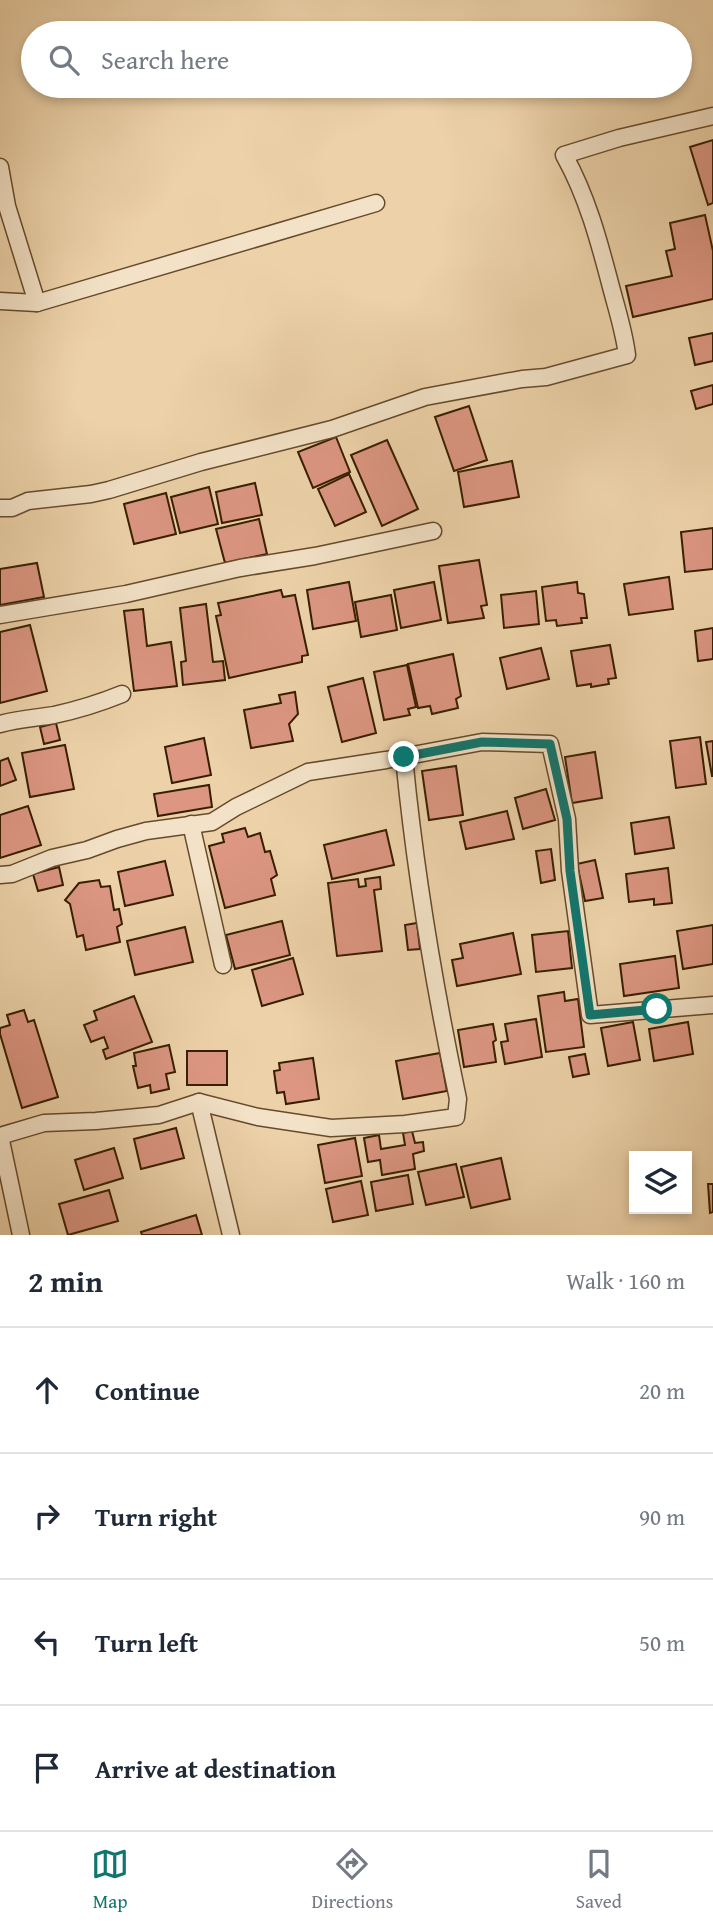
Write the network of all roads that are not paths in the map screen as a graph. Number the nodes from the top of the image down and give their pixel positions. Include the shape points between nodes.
1 (713, 116) edge
2 (0, 167) edge
3 (376, 202) dead end
4 (0, 301) edge
5 (37, 303) junction
6 (0, 508) edge
7 (433, 531) dead end
8 (0, 615) edge
9 (122, 694) dead end
10 (0, 724) edge
11 (404, 757) junction
12 (191, 824) junction
13 (0, 875) edge
14 (223, 965) dead end
15 (713, 1005) edge
16 (199, 1102) junction
17 (21, 1235) edge
18 (231, 1235) edge

1 - 6 street via 564,155 590,211 627,355 546,377 425,397 332,429 100,492
2 - 5 street via 6,206
3 - 5 street
4 - 5 street
7 - 8 street
9 - 10 street via 54,715
11 - 12 street via 308,772 212,822
11 - 15 street via 482,742 550,744 567,819 590,1015
11 - 16 street via 430,958 458,1099 456,1117 331,1128
12 - 13 street via 146,831
12 - 14 street
16 - 17 street via 159,1115 44,1123 0,1136
16 - 18 street

